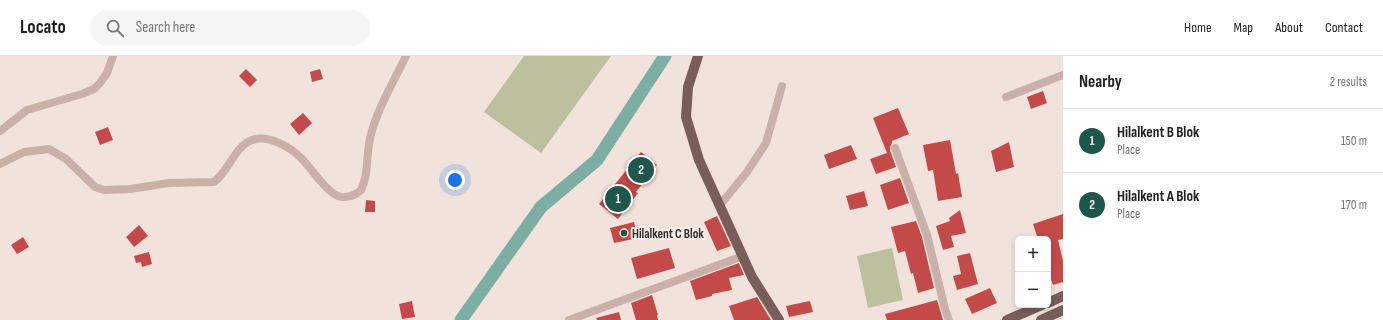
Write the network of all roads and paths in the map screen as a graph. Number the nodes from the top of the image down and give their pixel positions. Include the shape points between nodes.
1 (113, 56) edge
2 (406, 56) edge
3 (698, 56) edge
4 (1063, 75) edge
5 (782, 86) dead end
6 (1006, 97) dead end
7 (0, 131) edge
8 (895, 148) dead end
9 (0, 164) edge
10 (720, 204) junction
11 (743, 256) junction
12 (1063, 296) edge
13 (1051, 302) edge
14 (1035, 308) edge
15 (1063, 310) edge
16 (569, 320) edge
17 (779, 320) edge
18 (949, 320) edge
19 (1007, 320) edge
20 (1041, 320) edge

1 - 7 street via 107,73 94,89 27,110
2 - 9 street via 376,119 370,139 365,181 355,195 342,198 334,194 301,158 275,140 267,138 253,139 246,143 220,178 214,182 168,183 104,190 95,187 66,159 49,149 24,152
3 - 10 main road via 688,87 686,117 699,160
4 - 6 street
5 - 10 street via 766,143 747,172
8 - 18 street via 927,235
10 - 11 main road
11 - 16 street
11 - 17 main road via 752,277
12 - 13 main road
14 - 19 main road
15 - 20 main road

